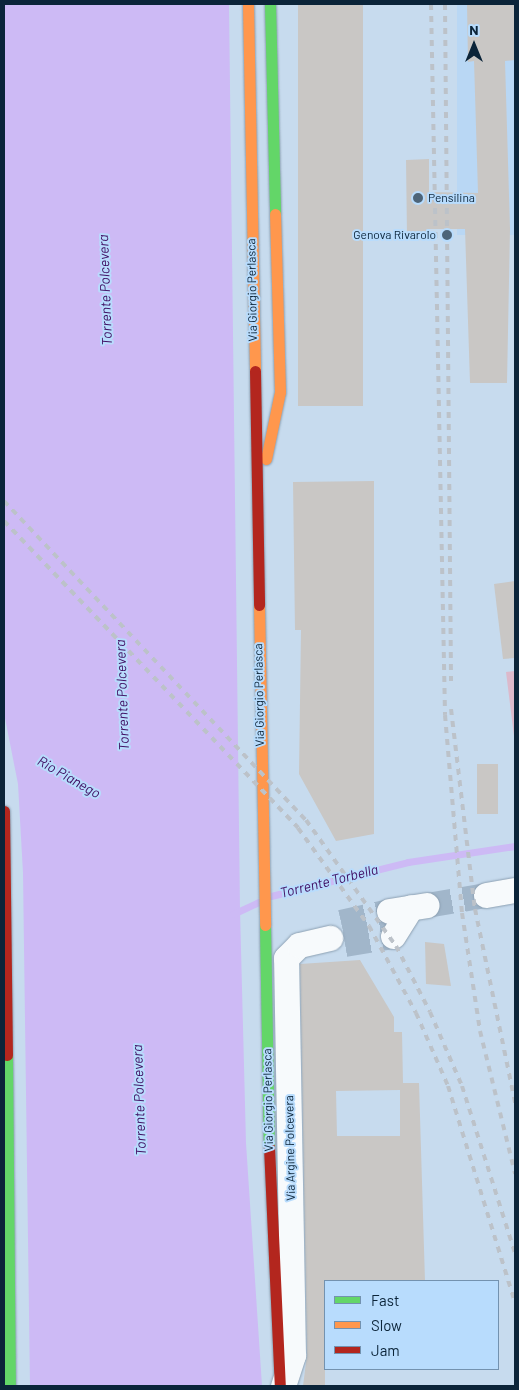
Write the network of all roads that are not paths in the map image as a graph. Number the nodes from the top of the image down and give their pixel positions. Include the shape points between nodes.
1 (248, 4) edge
2 (270, 4) edge
3 (256, 512) junction
4 (4, 812) edge
5 (515, 890) edge
6 (486, 895) tunnel mouth
7 (409, 908) dead end
8 (339, 935) tunnel mouth
9 (393, 936) dead end
10 (10, 1386) edge
11 (282, 1386) edge

1 - 3 main road, Via Giorgio Perlasca
2 - 3 main road via 280,392
3 - 11 main road, Via Giorgio Perlasca via 264,933
4 - 10 main road
5 - 6 street
7 - 9 street
8 - 11 street, Via Argine Polcevera via 298,945 286,958 294,1355

